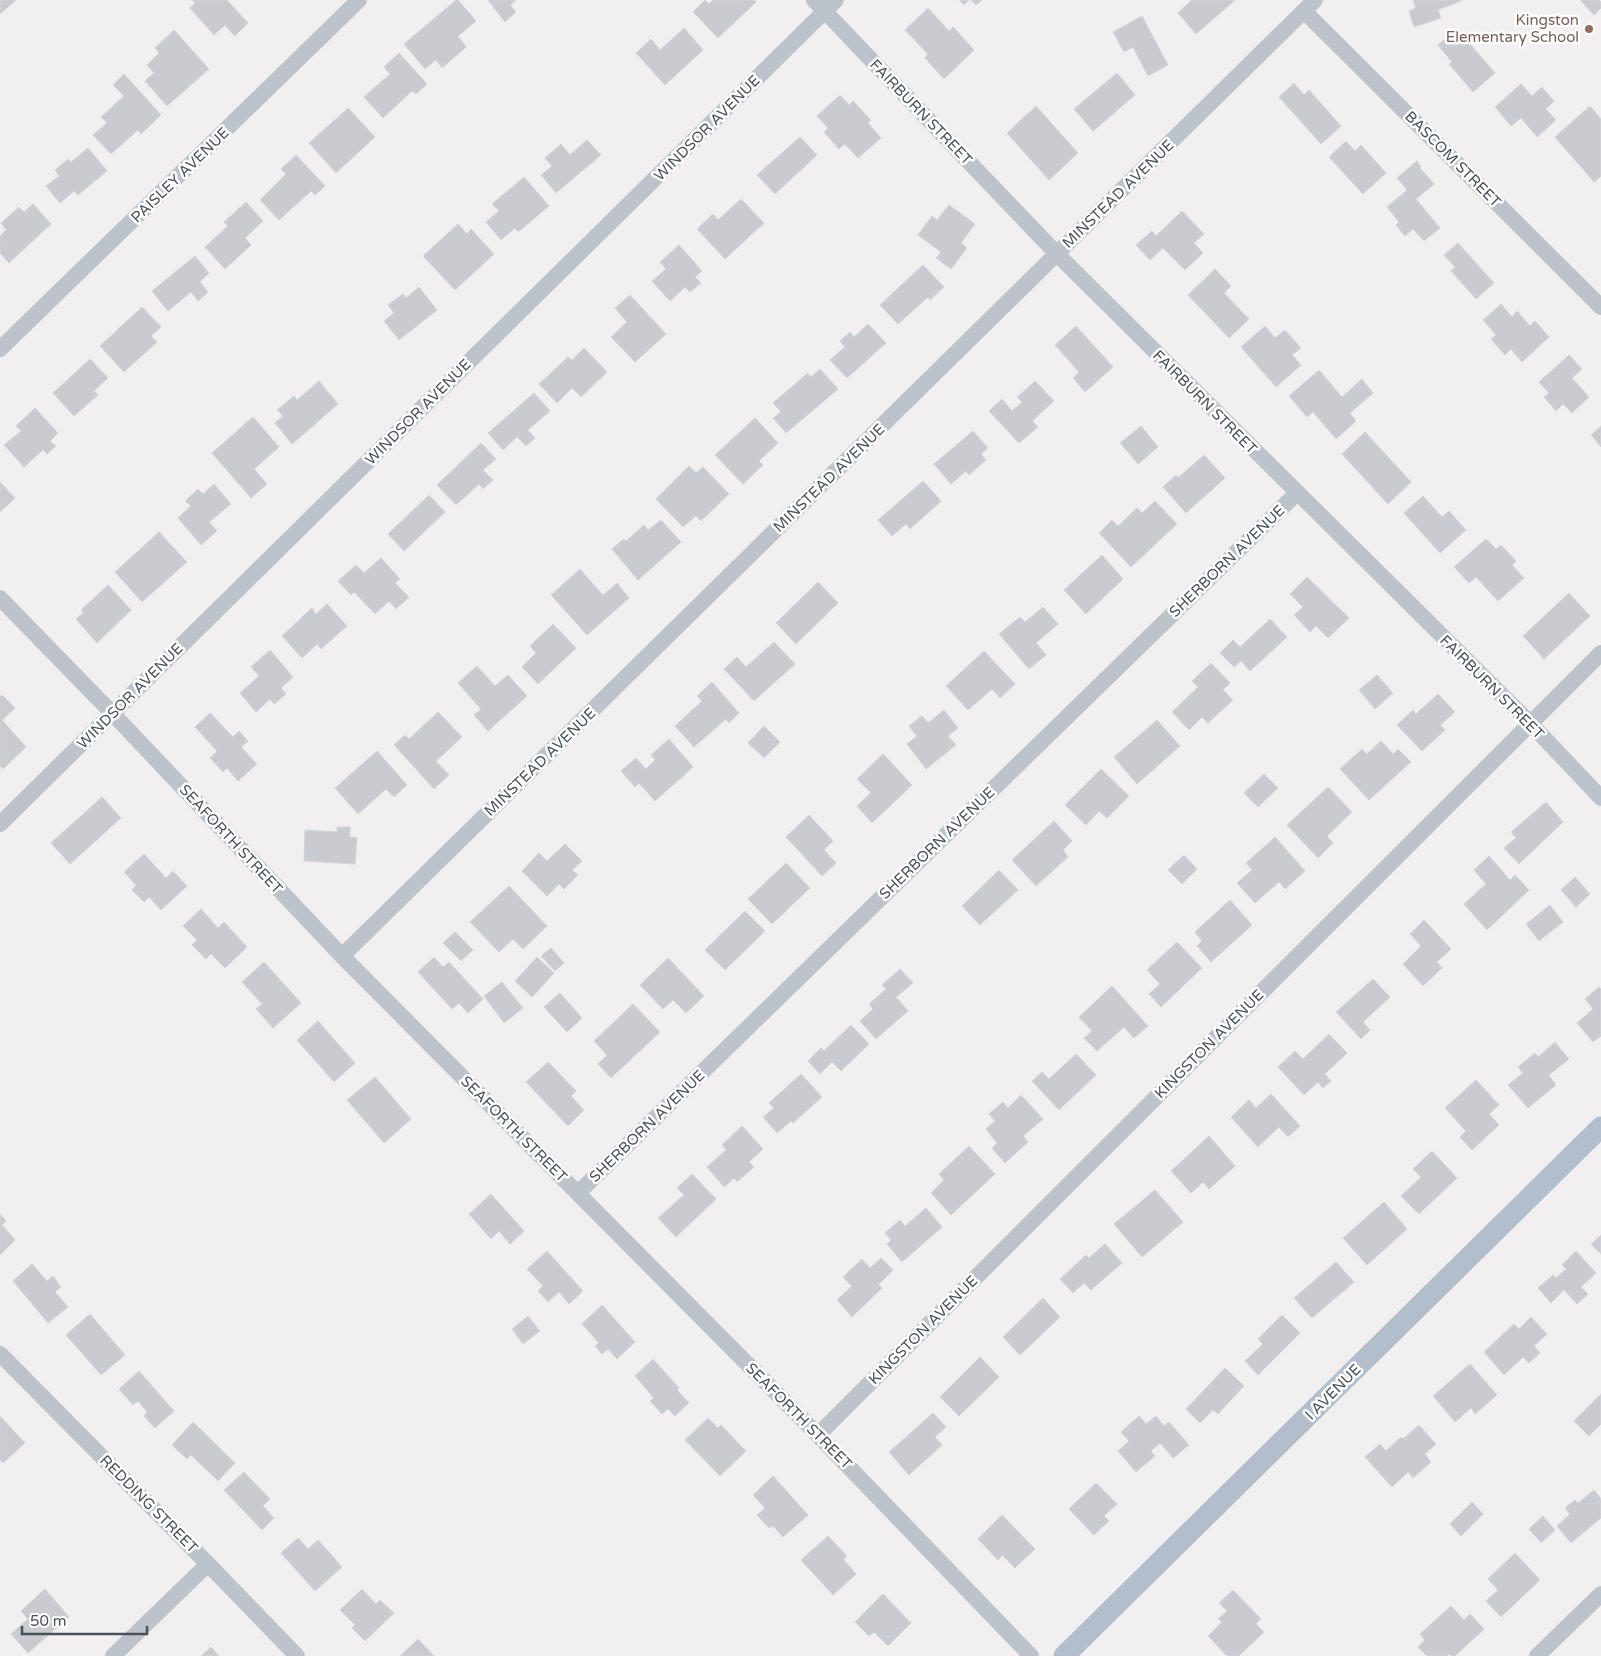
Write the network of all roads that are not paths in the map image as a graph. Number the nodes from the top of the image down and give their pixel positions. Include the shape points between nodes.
1 (359, 0) edge
2 (825, 4) edge
3 (1310, 6) edge
4 (1056, 254) junction
5 (1601, 306) edge
6 (0, 349) edge
7 (1297, 493) junction
8 (0, 598) edge
9 (1601, 653) edge
10 (113, 714) junction
11 (1530, 723) junction
12 (1601, 798) edge
13 (0, 824) edge
14 (342, 956) junction
15 (1601, 1127) edge
16 (578, 1193) junction
17 (0, 1354) edge
18 (818, 1435) junction
19 (208, 1564) junction
20 (1601, 1594) edge
21 (113, 1656) edge
22 (297, 1656) edge
23 (1031, 1656) edge
24 (1064, 1656) edge
25 (1537, 1656) edge

1 - 6 street, PAISLEY AVENUE
2 - 4 street, FAIRBURN STREET
2 - 10 street, WINDSOR AVENUE
3 - 4 street, MINSTEAD AVENUE
3 - 5 street, BASCOM STREET
4 - 7 street, FAIRBURN STREET
4 - 14 street, MINSTEAD AVENUE
7 - 11 street, FAIRBURN STREET
7 - 16 street, SHERBORN AVENUE
8 - 10 street, SEAFORTH STREET
9 - 11 street, KINGSTON AVENUE
10 - 13 street, WINDSOR AVENUE
10 - 14 street, SEAFORTH STREET
11 - 12 street, FAIRBURN STREET
11 - 18 street, KINGSTON AVENUE
14 - 16 street, SEAFORTH STREET
15 - 24 main road, I AVENUE
16 - 18 street, SEAFORTH STREET
17 - 19 street, REDDING STREET
18 - 23 street, SEAFORTH STREET
19 - 21 street
19 - 22 street, REDDING STREET
20 - 25 street

